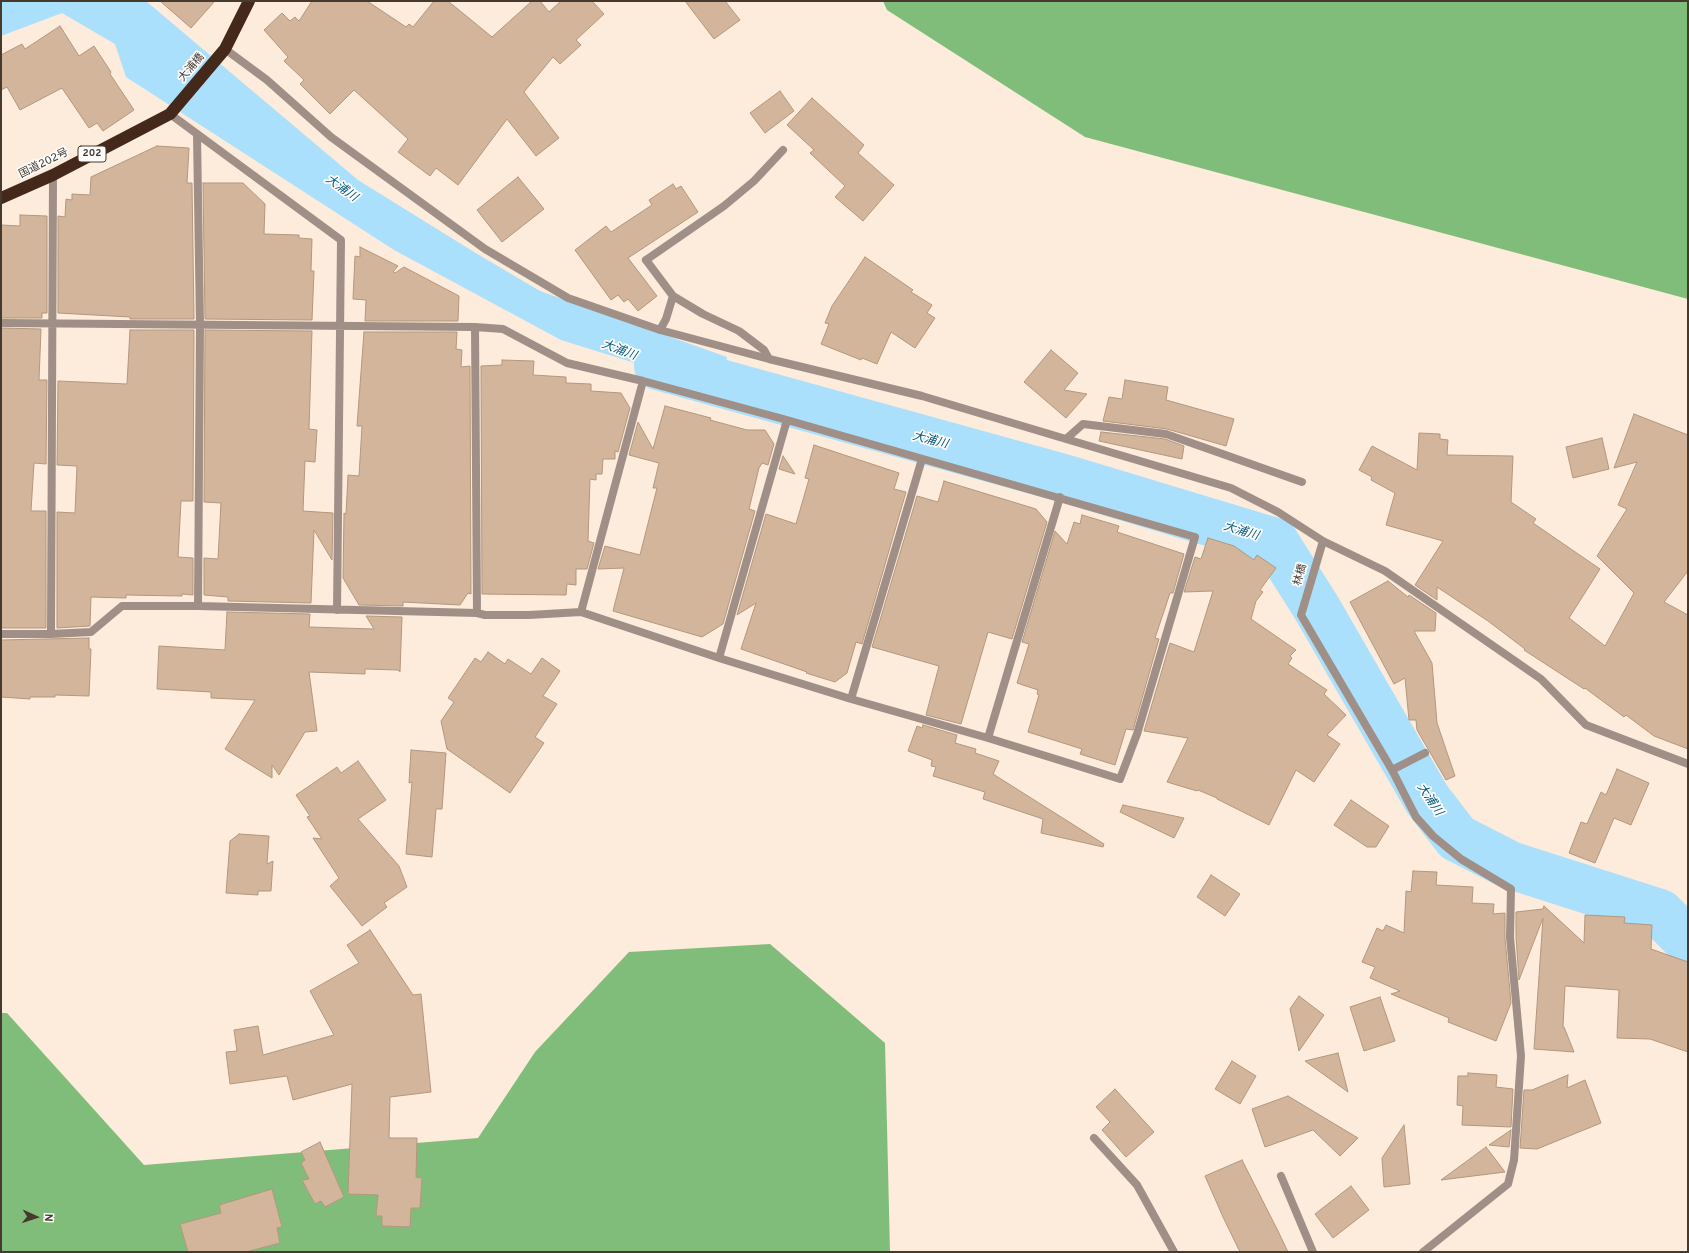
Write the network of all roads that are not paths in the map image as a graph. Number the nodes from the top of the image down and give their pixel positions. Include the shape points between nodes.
1 (249, 1) edge
2 (225, 49) junction
3 (179, 103) joint
4 (170, 114) junction
5 (197, 134) junction
6 (783, 150) dead end
7 (53, 175) junction
8 (1, 198) edge
9 (673, 296) junction
10 (1, 323) edge
11 (52, 324) junction
12 (200, 325) junction
13 (339, 327) junction
14 (475, 327) junction
15 (660, 330) junction
16 (769, 359) junction
17 (643, 380) junction
18 (787, 420) junction
19 (1066, 439) junction
20 (922, 459) junction
21 (1302, 482) dead end
22 (1060, 497) junction
23 (1323, 541) junction
24 (198, 606) junction
25 (337, 610) junction
26 (581, 612) junction
27 (478, 613) junction
28 (1, 634) edge
29 (51, 634) junction
30 (719, 658) junction
31 (851, 699) junction
32 (988, 738) junction
33 (1425, 753) dead end
34 (1688, 764) edge
35 (1392, 770) junction
36 (1094, 1138) dead end
37 (1281, 1176) dead end
38 (1174, 1252) edge
39 (1313, 1252) edge
40 (1422, 1252) edge

1 - 2 highway, 202
2 - 3 highway, 大浦橋 / 202
2 - 15 street via 267,80 331,137 485,248 568,298
3 - 4 highway, 国道202号 / 202
4 - 5 street
4 - 7 highway, 国道202号 / 202
5 - 12 street
5 - 13 street via 341,240
6 - 9 street via 754,181 724,206 646,260
7 - 8 highway, 国道202号 / 202
7 - 11 street
9 - 15 street
9 - 16 street via 739,331 764,350
10 - 11 street
11 - 12 street
11 - 29 street
12 - 13 street
12 - 24 street
13 - 14 street
13 - 25 street
14 - 17 street via 503,329 567,363
14 - 27 street
15 - 16 street
16 - 19 street via 922,396
17 - 18 street
17 - 26 street
18 - 20 street
18 - 30 street
19 - 21 street via 1083,424 1166,434
19 - 23 street via 1230,488 1278,512
20 - 22 street
20 - 31 street
22 - 32 street
22 - 32 street via 1195,537 1137,734 1120,780
23 - 34 street via 1385,571 1541,679 1586,724
23 - 35 street, 林橋 via 1301,615
24 - 25 street
24 - 29 street via 122,606 91,632
25 - 27 street
26 - 27 street via 529,615
26 - 30 street
28 - 29 street
30 - 31 street
31 - 32 street
33 - 35 street
35 - 40 street via 1416,817 1433,836 1461,859 1511,890 1510,937 1521,1056 1514,1160 1508,1184
36 - 38 street via 1138,1185
37 - 39 street

